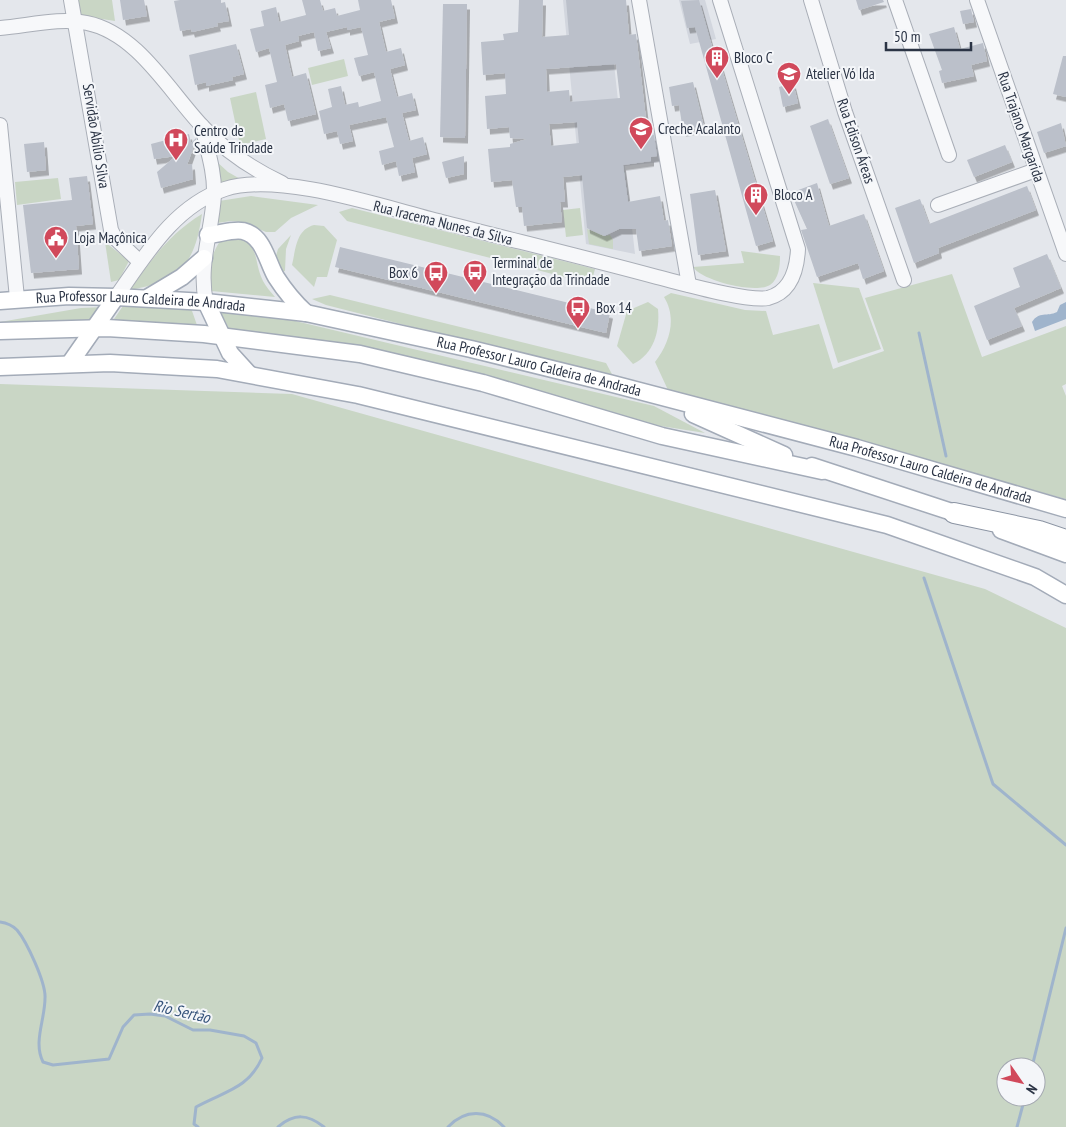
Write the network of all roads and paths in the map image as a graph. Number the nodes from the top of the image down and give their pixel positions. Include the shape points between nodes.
1 (71, 0) edge
2 (639, 0) edge
3 (720, 0) edge
4 (811, 0) edge
5 (895, 0) edge
6 (977, 0) edge
7 (76, 20) junction
8 (0, 28) edge
9 (0, 125) edge
10 (202, 126) junction
11 (949, 155) dead end
12 (1036, 170) junction
13 (292, 187) junction
14 (214, 194) junction
15 (938, 205) dead end
16 (208, 235) junction
17 (1066, 254) edge
18 (204, 258) junction
19 (140, 262) junction
20 (904, 280) dead end
21 (689, 285) junction
22 (116, 297) junction
23 (17, 298) junction
24 (146, 298) junction
25 (206, 302) junction
26 (0, 303) edge
27 (306, 313) junction
28 (94, 327) junction
29 (0, 330) edge
30 (221, 336) junction
31 (70, 363) junction
32 (0, 367) edge
33 (249, 374) junction
34 (654, 396) junction
35 (822, 470) junction
36 (1066, 510) edge
37 (954, 512) junction
38 (1066, 538) edge
39 (1066, 554) edge
40 (1035, 576) junction
41 (1066, 588) edge
42 (1066, 595) edge

1 - 7 street, Servidão Abílio Silva
2 - 21 street
3 - 21 street, Rua Iracema Nunes da Silva via 798,249 797,266 792,279 770,297 755,299
4 - 20 street, Rua Edison Áreas via 845,112
5 - 11 street
6 - 12 street, Rua Trajano Margarida
7 - 8 street
7 - 10 street via 118,35 161,77
7 - 19 street, Servidão Abílio Silva via 111,230
9 - 23 street
10 - 13 street via 249,166
10 - 14 street via 214,178
12 - 15 street
12 - 17 street, Rua Trajano Margarida
13 - 14 street, Rua Iracema Nunes da Silva via 246,186
13 - 21 street, Rua Iracema Nunes da Silva via 340,196
14 - 16 street
14 - 19 street, Rua Iracema Nunes da Silva via 174,221
16 - 18 street
16 - 27 main road via 235,230 256,239 290,298
18 - 24 main road via 182,277
18 - 25 street
19 - 22 street, Rua Iracema Nunes da Silva
22 - 23 main road, Rua Professor Lauro Caldeira de Andrada
22 - 24 main road, Rua Professor Lauro Caldeira de Andrada
22 - 28 main road
23 - 26 main road, Rua Professor Lauro Caldeira de Andrada
24 - 25 main road, Rua Professor Lauro Caldeira de Andrada
25 - 27 main road, Rua Professor Lauro Caldeira de Andrada
25 - 30 main road
27 - 34 main road, Rua Professor Lauro Caldeira de Andrada via 471,349
28 - 29 main road
28 - 30 main road
28 - 31 main road
30 - 33 main road via 234,358
30 - 35 main road via 360,354 483,383 662,436
31 - 32 main road
31 - 33 main road via 153,364
33 - 40 main road via 358,395 523,434 887,525
34 - 35 main road
34 - 36 main road, Rua Professor Lauro Caldeira de Andrada via 857,448
35 - 37 main road
37 - 38 highway
37 - 39 main road
40 - 41 main road
40 - 42 main road

